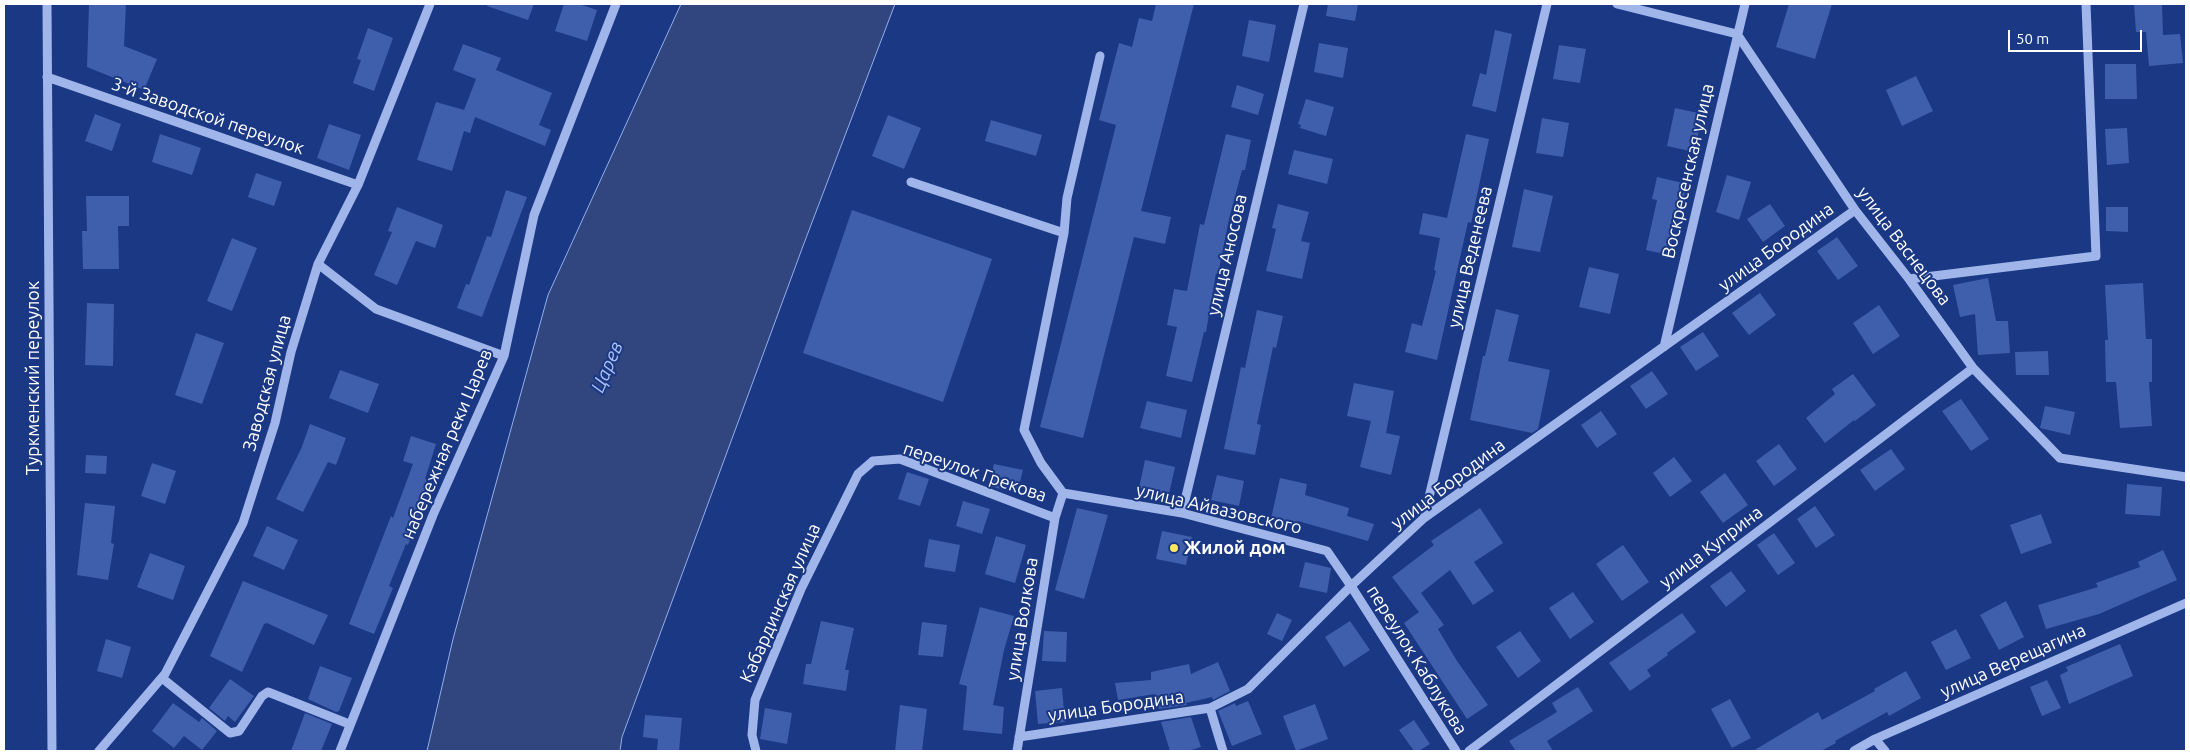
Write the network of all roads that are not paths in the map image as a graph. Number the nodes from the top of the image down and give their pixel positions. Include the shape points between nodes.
1 (47, 4) edge
2 (430, 4) edge
3 (616, 4) edge
4 (1304, 4) edge
5 (1547, 4) edge
6 (1618, 4) edge
7 (1745, 4) edge
8 (2086, 4) edge
9 (1737, 34) junction
10 (1100, 56) dead end
11 (47, 77) junction
12 (911, 182) dead end
13 (358, 185) junction
14 (1856, 210) junction
15 (1064, 233) junction
16 (318, 264) junction
17 (1909, 279) junction
18 (1664, 347) junction
19 (504, 356) junction
20 (1973, 368) junction
21 (858, 474) joint
22 (2186, 477) edge
23 (1063, 493) junction
24 (1182, 513) junction
25 (1055, 518) junction
26 (1424, 518) junction
27 (1351, 586) junction
28 (2186, 602) edge
29 (162, 678) junction
30 (1210, 708) junction
31 (349, 724) junction
32 (1019, 736) junction
33 (1875, 739) junction
34 (52, 751) edge
35 (99, 751) edge
36 (340, 751) edge
37 (756, 751) edge
38 (1017, 751) edge
39 (1224, 751) edge
40 (1456, 751) edge
41 (1468, 751) edge
42 (1854, 751) edge
43 (1885, 751) edge

1 - 11 street, Туркменский переулок
2 - 13 street, Заводская улица
3 - 19 street, набережная реки Царев via 534,215
4 - 24 street, улица Аносова
5 - 26 street, улица Веденеева
6 - 9 street
7 - 9 street, Воскресенская улица
8 - 17 street via 2096,256
9 - 14 street, улица Васнецова
9 - 18 street, Воскресенская улица
10 - 15 street via 1067,198
11 - 13 street, 3-й Заводской переулок
11 - 34 street, Туркменский переулок
12 - 15 street
13 - 16 street, Заводская улица
14 - 17 street, улица Васнецова
14 - 18 street, улица Бородина
15 - 23 street via 1024,430 1041,463
16 - 19 street via 376,309
16 - 29 street, Заводская улица via 291,352 275,423 243,523
17 - 20 street, улица Васнецова
18 - 26 street, улица Бородина
19 - 31 street, набережная реки Царев via 434,515
20 - 22 street, улица Васнецова via 2060,458
20 - 41 street, улица Куприна
21 - 25 street, переулок Грекова via 873,460 900,459
21 - 37 street, Кабардинская улица via 801,589 755,700 752,735
23 - 24 street, улица Айвазовского
23 - 25 street, улица Волкова
24 - 27 street, улица Айвазовского via 1326,551
25 - 32 street, улица Волкова
26 - 27 street, улица Бородина
27 - 30 street, улица Бородина via 1248,689
27 - 40 street, переулок Каблукова
28 - 33 street, улица Верещагина
29 - 31 street via 230,733 239,731 268,692
29 - 35 street, Заводская улица
30 - 32 street, улица Бородина
30 - 39 street
31 - 36 street, набережная реки Царев
32 - 38 street, улица Волкова
33 - 42 street, улица Верещагина
33 - 43 street

